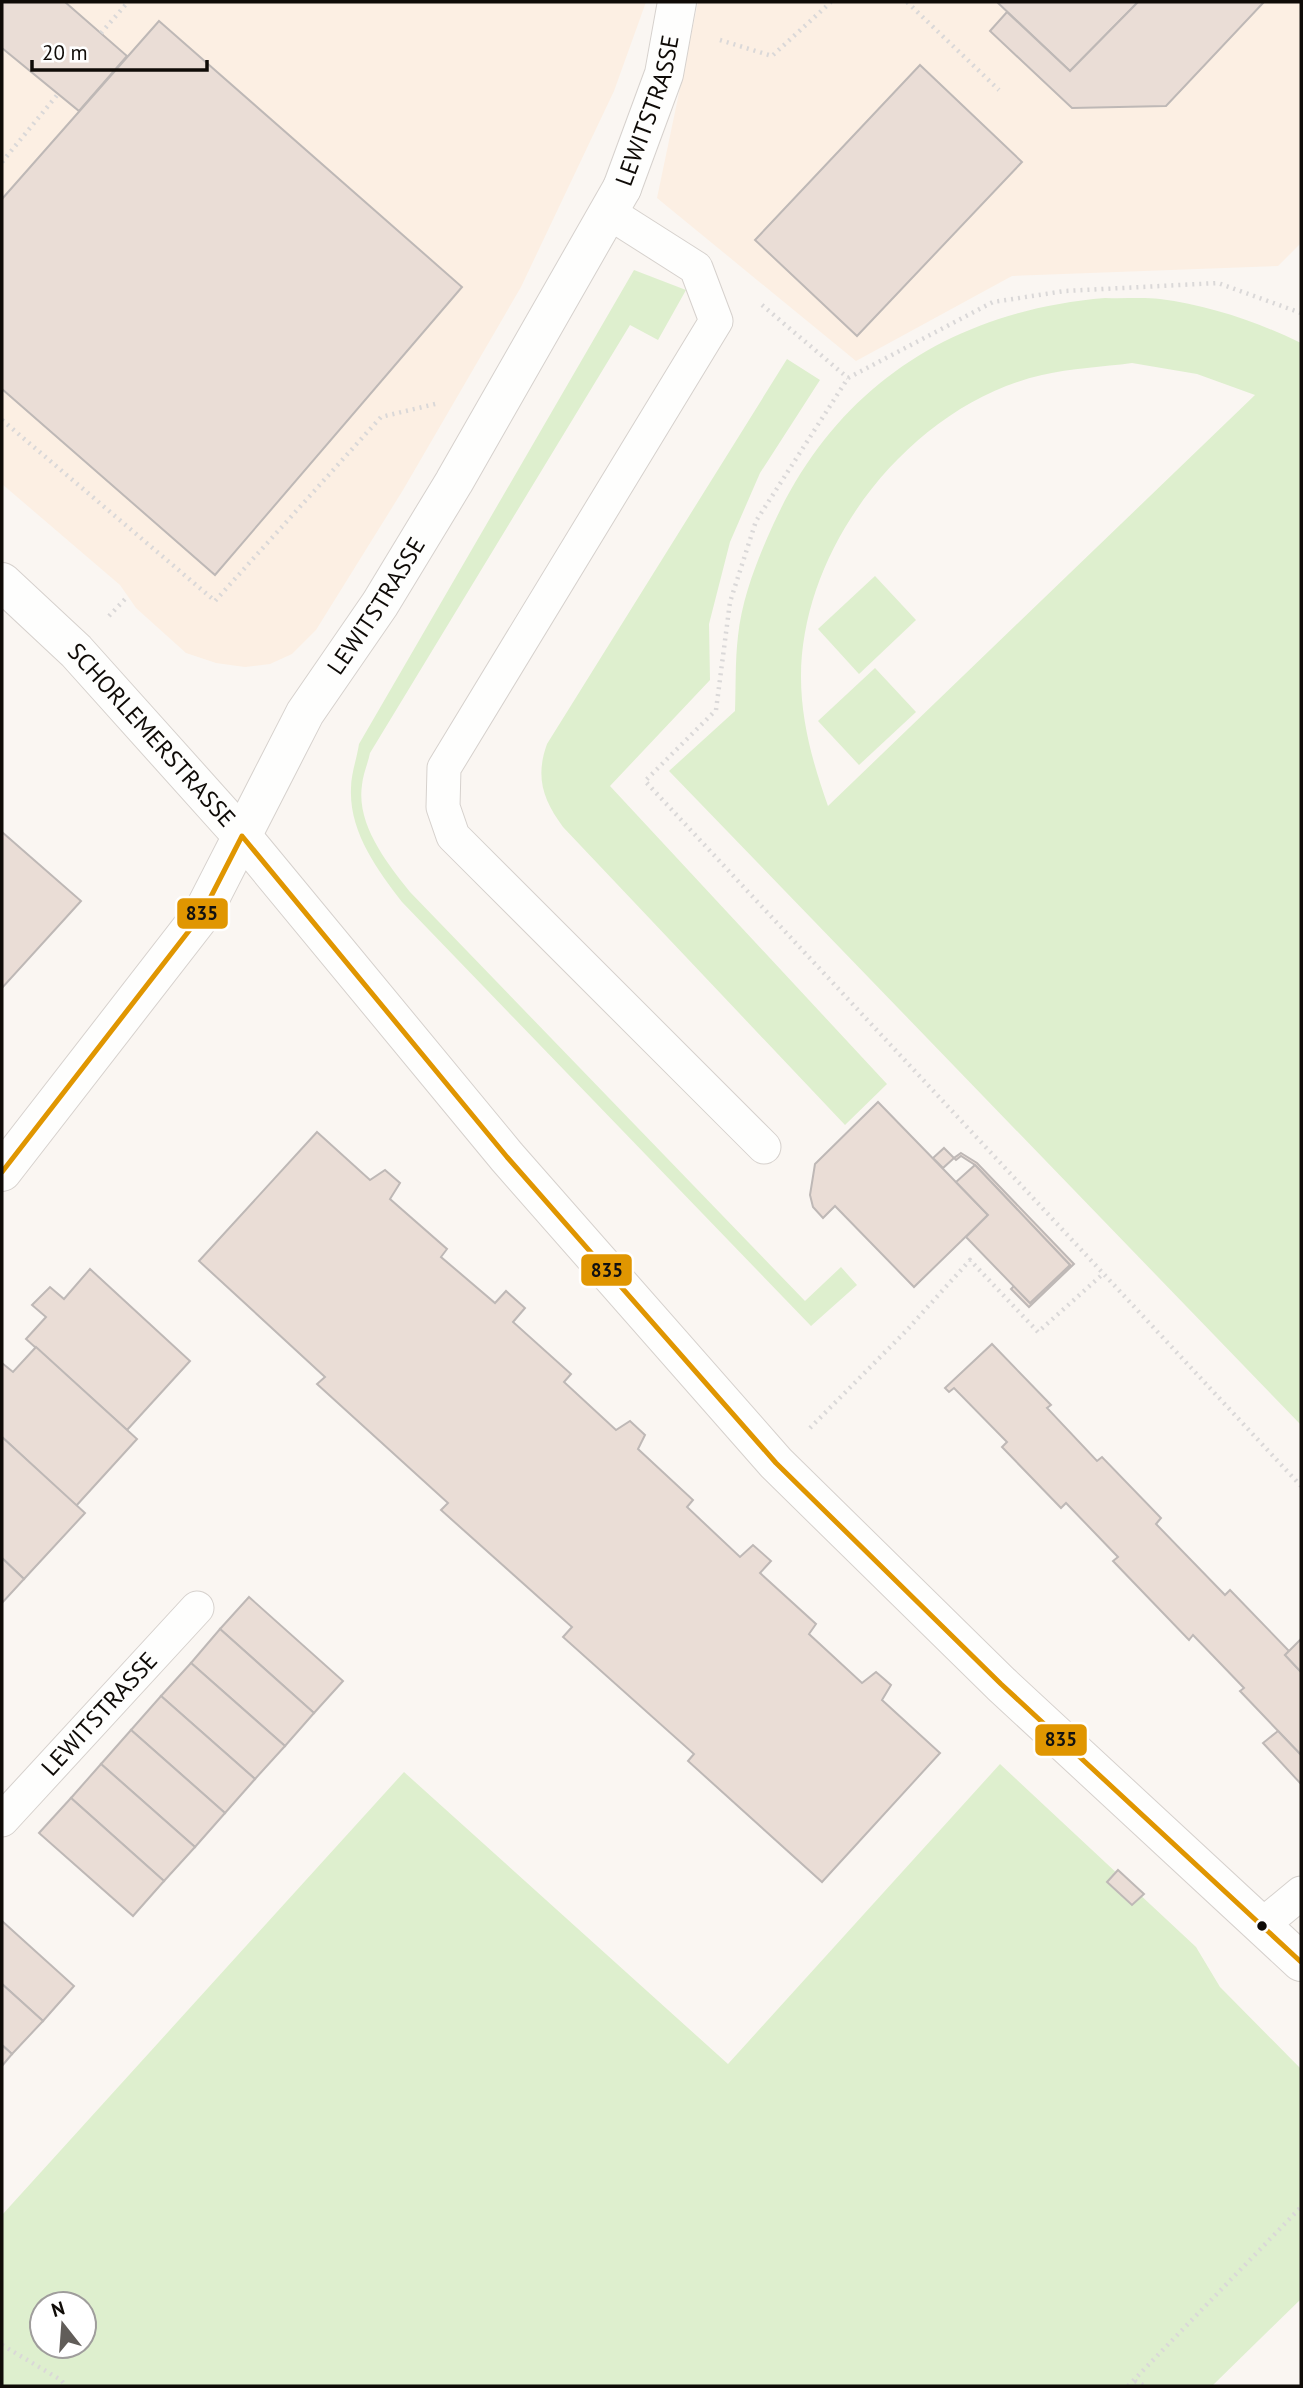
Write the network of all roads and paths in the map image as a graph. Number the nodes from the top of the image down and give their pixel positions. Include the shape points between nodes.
1 (128, 2) edge
2 (831, 2) edge
3 (906, 2) edge
4 (675, 13) edge
5 (101, 33) dead end
6 (999, 90) dead end
7 (58, 94) dead end
8 (2, 162) edge
9 (615, 200) junction
10 (1301, 313) edge
11 (508, 387) junction
12 (2, 420) edge
13 (2, 582) edge
14 (242, 836) junction
15 (764, 1147) dead end
16 (2, 1172) edge
17 (1104, 1273) junction
18 (776, 1463) junction
19 (1301, 1486) edge
20 (197, 1608) dead end
21 (2, 1820) edge
22 (1301, 1893) edge
23 (1261, 1926) junction
24 (1301, 1962) edge
25 (1301, 2207) edge
26 (2, 2346) edge
27 (1135, 2381) junction
28 (66, 2386) edge
29 (1128, 2386) edge
30 (1146, 2386) edge

1 - 5 path
2 - 4 path via 772,56
3 - 6 path
4 - 9 street, LEWITSTRASSE via 664,74
7 - 8 path
9 - 11 street, LEWITSTRASSE
9 - 15 lane via 695,268 716,321 444,768 443,807 453,836
10 - 17 path via 1218,283 1065,291 993,302 848,378 756,521 730,602 716,710 645,781
11 - 12 path via 381,417 215,601
11 - 14 street, LEWITSTRASSE via 380,604 305,713
13 - 14 street, SCHORLEMERSTRASSE via 76,651
14 - 16 street, LEWITSTRASSE via 202,914
14 - 18 street, SCHORLEMERSTRASSE via 507,1157
17 - 18 path via 1038,1332 970,1260
17 - 19 path
18 - 23 street, SCHORLEMERSTRASSE via 1001,1684
20 - 21 lane, LEWITSTRASSE
22 - 23 lane
23 - 24 street, SCHORLEMERSTRASSE
25 - 27 path
26 - 28 path
27 - 29 path
27 - 30 path

